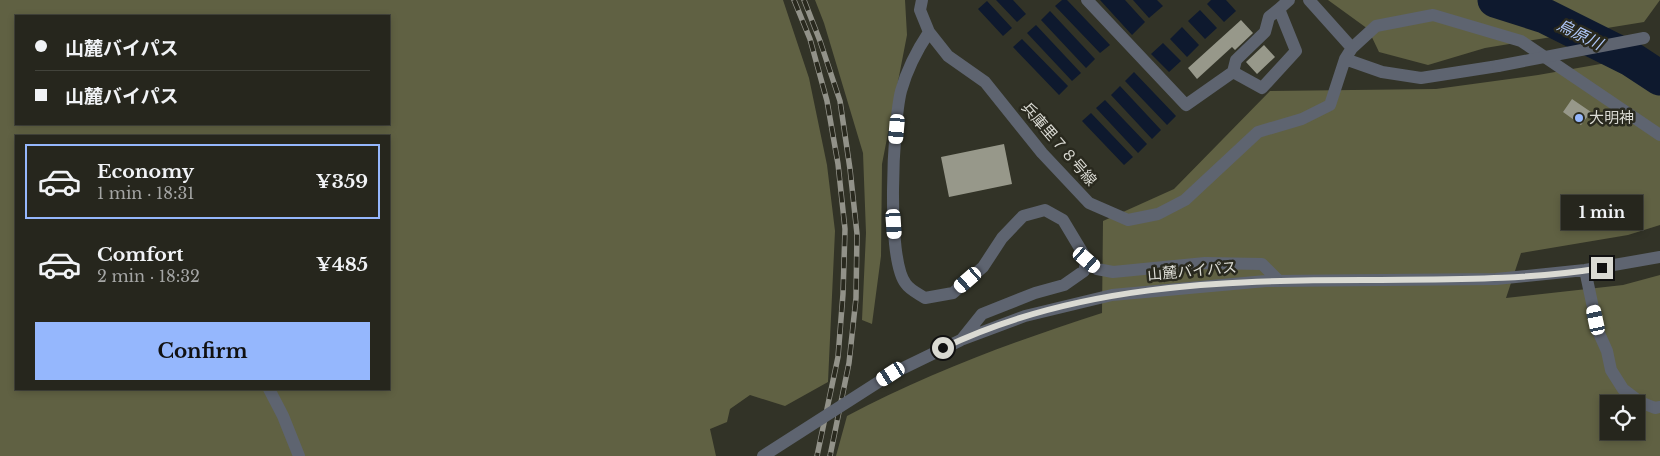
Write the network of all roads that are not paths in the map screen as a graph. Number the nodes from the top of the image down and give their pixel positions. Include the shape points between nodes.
1 (922, 0) edge
2 (1087, 0) edge
3 (1289, 0) edge
4 (1309, 0) edge
5 (1279, 9) junction
6 (929, 32) junction
7 (1644, 38) dead end
8 (1352, 48) junction
9 (1345, 59) junction
10 (1233, 72) junction
11 (1660, 135) edge
12 (1660, 257) edge
13 (1087, 260) junction
14 (1585, 270) junction
15 (1279, 281) junction
16 (961, 340) junction
17 (270, 390) edge
18 (1660, 407) edge
19 (299, 456) edge
20 (763, 456) edge

1 - 6 street via 920,10
2 - 10 street via 1186,106
3 - 5 street
4 - 8 street
5 - 10 street via 1269,18 1265,32 1236,60
5 - 10 street via 1296,51 1262,88
6 - 9 street, 兵庫里７８号線 via 948,56 985,82 1042,153 1089,203 1128,220 1158,214 1185,200 1258,132 1302,119 1330,105
6 - 13 street via 915,52 901,92 892,185 897,262 906,284 925,298 952,293 982,267 1002,238 1023,216 1045,210 1063,220
7 - 9 street, bridge via 1421,78 1382,72
8 - 9 street, 兵庫里７８号線
8 - 11 street, 兵庫里７８号線 via 1376,26 1433,15 1521,42
12 - 14 street, 山麓バイパス
13 - 15 street via 1097,269 1113,272 1204,263 1262,264
13 - 16 street via 1084,271 1064,285 982,314
14 - 15 street, 山麓バイパス via 1496,279
14 - 18 street via 1598,331 1611,370 1623,389 1640,402
15 - 16 street, 山麓バイパス via 1112,295 1025,316
16 - 20 street, 山麓バイパス, bridge via 891,374
17 - 19 street

